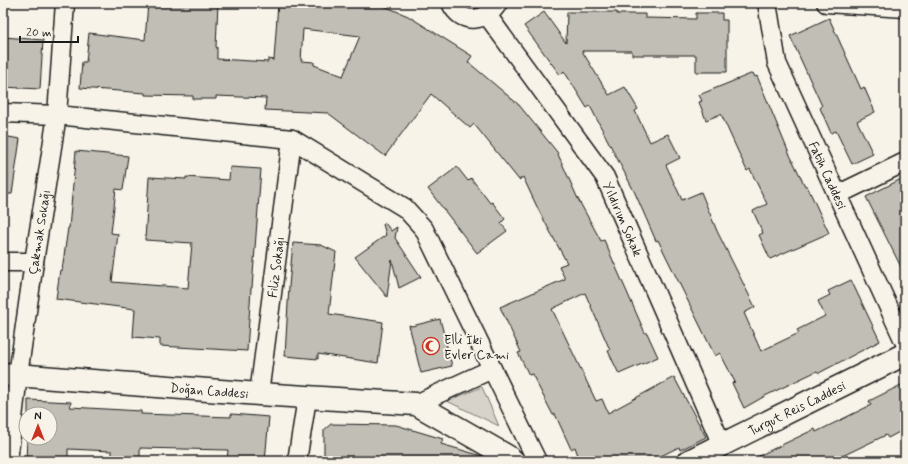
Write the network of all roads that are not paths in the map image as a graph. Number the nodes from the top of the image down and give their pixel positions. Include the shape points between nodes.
1 (65, 3) edge
2 (451, 3) edge
3 (767, 3) edge
4 (826, 3) edge
5 (905, 8) edge
6 (492, 9) edge
7 (3, 113) edge
8 (57, 115) junction
9 (292, 139) junction
10 (905, 162) edge
11 (837, 195) junction
12 (3, 262) edge
13 (34, 262) junction
14 (905, 343) edge
15 (905, 354) edge
16 (492, 369) junction
17 (10, 374) edge
18 (260, 394) junction
19 (307, 398) junction
20 (416, 404) junction
21 (722, 444) junction
22 (8, 461) edge
23 (296, 461) edge
24 (513, 461) edge
25 (537, 461) edge
26 (689, 461) edge

1 - 8 street, Çakmak Sokağı
2 - 6 street via 456,12 470,19 479,19
3 - 11 street, Fatih Caddesi via 777,63
4 - 5 street
6 - 21 street, Yıldırım Sokak via 604,177
7 - 8 street
8 - 9 street
8 - 13 street, Çakmak Sokağı
9 - 16 street via 405,208 424,229
9 - 18 street, Filiz Sokağı
10 - 11 street
11 - 14 street, Fatih Caddesi
12 - 13 street
13 - 17 street, Çakmak Sokağı
15 - 21 street, Turgut Reis Caddesi
16 - 20 street, Doğan Caddesi
16 - 25 street
17 - 18 street, Doğan Caddesi
17 - 22 street, Çakmak Sokağı
18 - 19 street, Doğan Caddesi
19 - 20 street, Doğan Caddesi
19 - 23 street
20 - 24 street, Doğan Caddesi
21 - 26 street, Turgut Reis Caddesi

